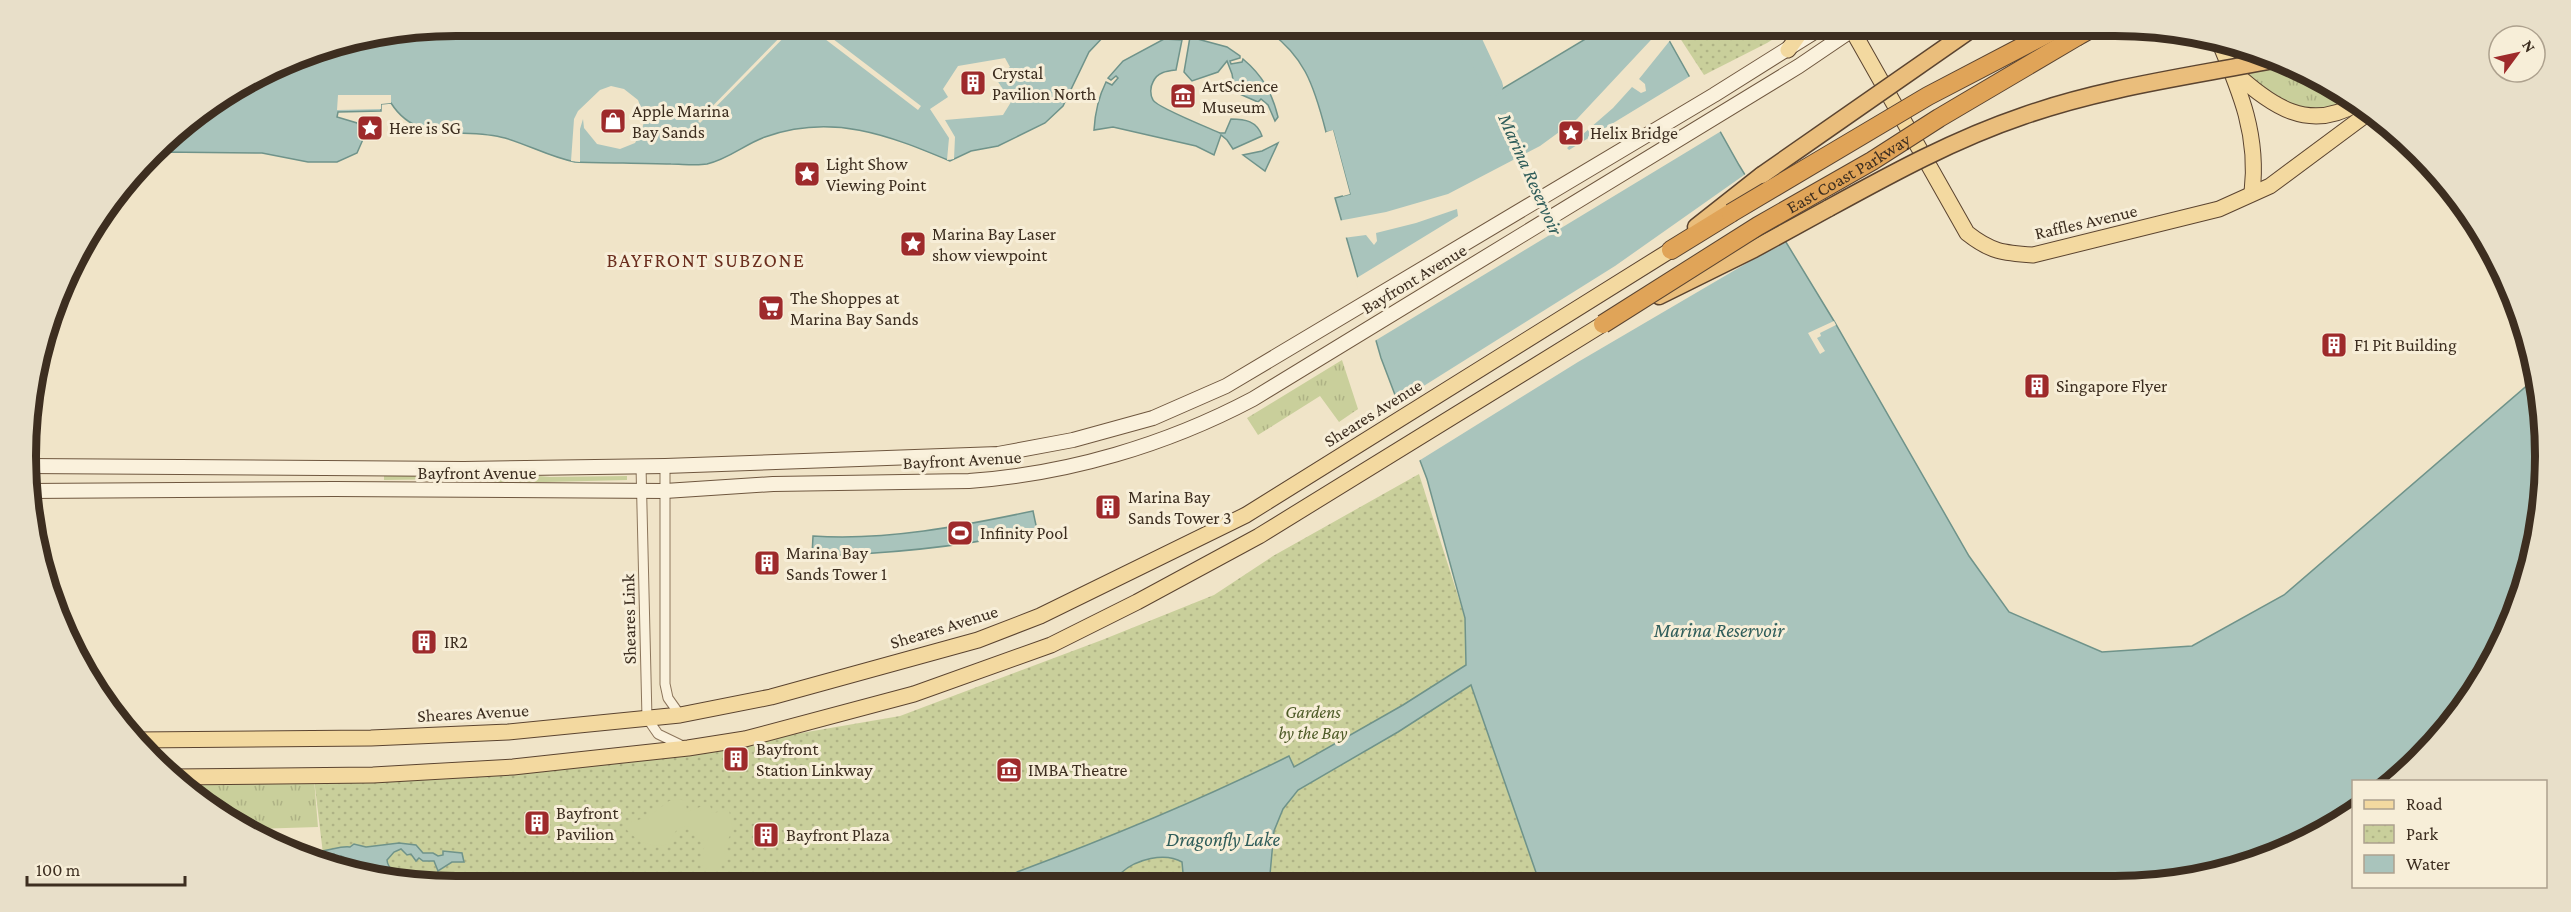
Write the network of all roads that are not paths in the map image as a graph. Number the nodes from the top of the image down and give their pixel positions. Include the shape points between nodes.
1 (1798, 36) edge
2 (1809, 36) edge
3 (1841, 36) edge
4 (1858, 36) edge
5 (1962, 36) edge
6 (2043, 36) edge
7 (2079, 36) edge
8 (1788, 50) junction
9 (2223, 50) edge
10 (2261, 62) edge
11 (2231, 69) junction
12 (2349, 107) edge
13 (2363, 117) edge
14 (2252, 193) junction
15 (1671, 249) junction
16 (1603, 324) junction
17 (36, 466) edge
18 (641, 466) junction
19 (665, 466) junction
20 (38, 491) edge
21 (642, 491) junction
22 (665, 491) junction
23 (680, 715) junction
24 (646, 718) junction
25 (147, 740) edge
26 (687, 748) junction
27 (185, 777) edge

1 - 8 main road
2 - 8 main road, Bayfront Avenue
3 - 22 main road, Bayfront Avenue via 1799,66 1253,399 1173,436 1074,465 1002,478
4 - 14 main road, Raffles Avenue via 1967,233 1984,247 2033,255 2219,209
5 - 15 highway, bridge via 1762,175
6 - 15 highway, East Coast Parkway, bridge via 1928,96
7 - 16 highway, East Coast Parkway, bridge via 1758,226
8 - 19 main road, Bayfront Avenue via 1240,378 1153,418 1073,440 998,454
9 - 11 main road
10 - 16 highway, bridge via 2108,92 2024,116 1956,143
11 - 12 main road via 2255,91 2297,113 2319,116
11 - 14 main road via 2251,128 2255,159
13 - 14 main road, Raffles Avenue via 2270,186
15 - 23 main road, Sheares Avenue via 1246,515 1040,616 978,640 771,697
16 - 26 main road via 1259,536 1051,645 914,694 781,730
17 - 18 main road, Bayfront Avenue
18 - 19 main road, Bayfront Avenue
18 - 21 street, Sheares Link
19 - 22 street, Sheares Link
20 - 21 main road, Bayfront Avenue
21 - 22 main road, Bayfront Avenue
21 - 24 street, Sheares Link
22 - 23 street, Sheares Link via 665,684 668,698
23 - 24 main road, Sheares Avenue
24 - 25 main road, Sheares Avenue via 508,732 371,738
24 - 26 street via 658,734
26 - 27 main road via 478,769 373,775

